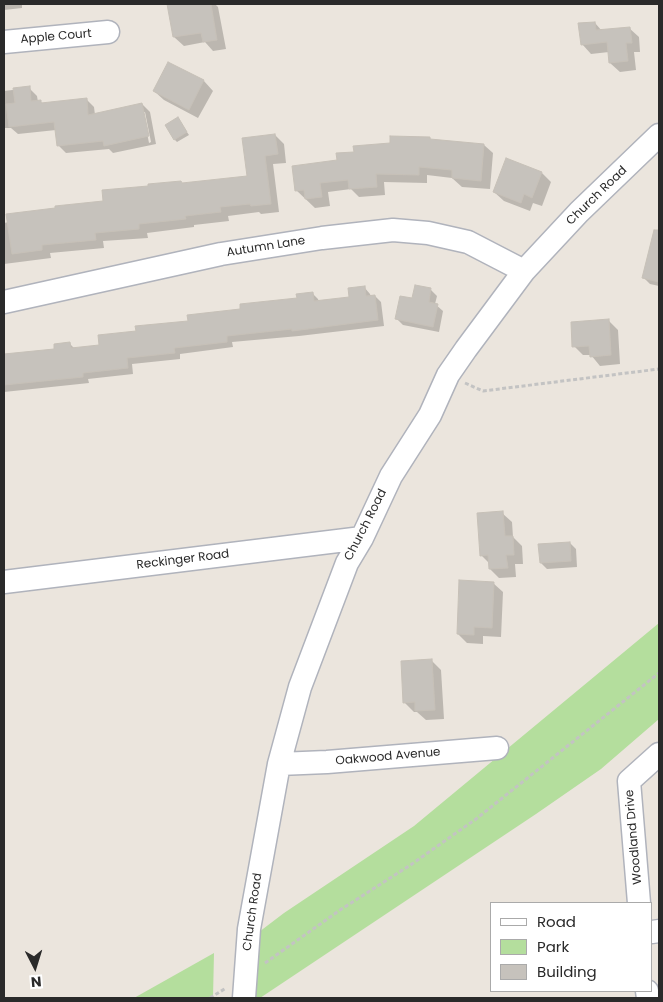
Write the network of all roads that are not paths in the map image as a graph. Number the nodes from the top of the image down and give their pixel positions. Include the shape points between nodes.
1 (108, 32) dead end
2 (4, 42) edge
3 (659, 136) edge
4 (524, 271) junction
5 (4, 302) edge
6 (362, 538) junction
7 (4, 582) edge
8 (497, 748) dead end
9 (659, 754) edge
10 (279, 764) junction
11 (639, 902) edge
12 (244, 988) edge

1 - 2 street, Apple Court
3 - 4 street, Church Road via 579,212
4 - 5 street, Autumn Lane via 468,242 428,233 393,230 220,254
4 - 6 street, Church Road via 448,375 430,415 391,476
6 - 7 street, Reckinger Road
6 - 10 street, Church Road via 347,562 300,687
8 - 10 street, Oakwood Avenue
9 - 11 street, Woodland Drive via 629,781
10 - 12 street, Church Road via 249,929

